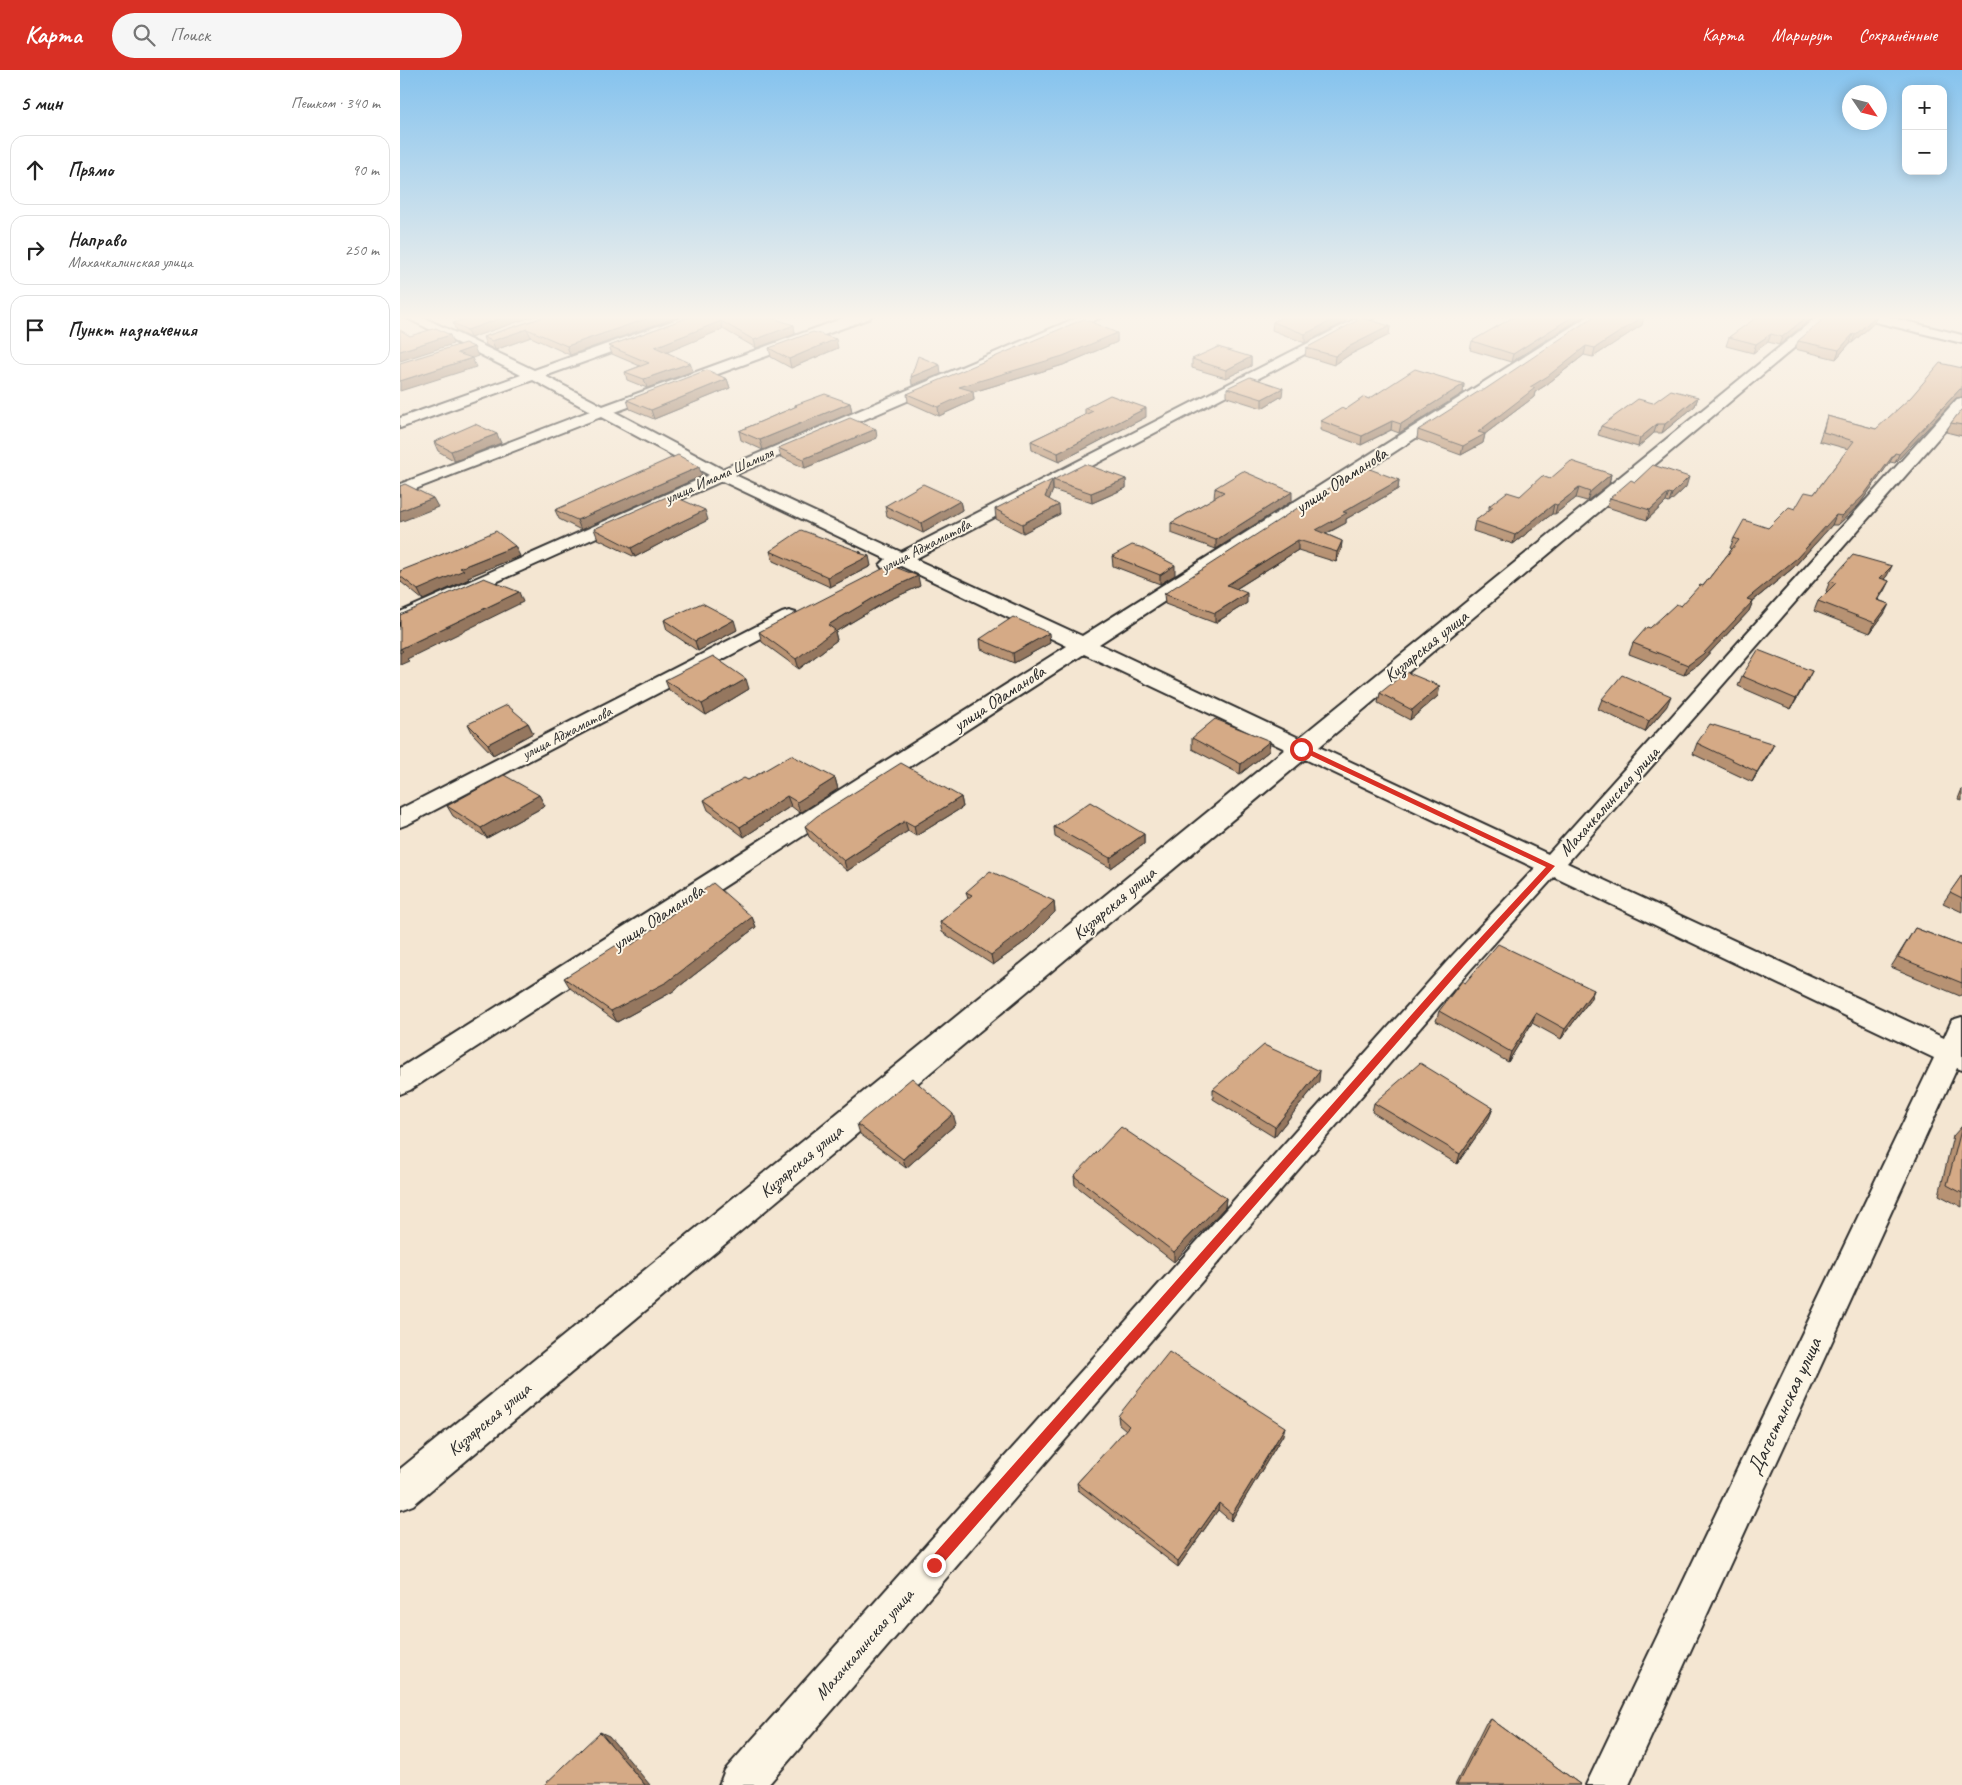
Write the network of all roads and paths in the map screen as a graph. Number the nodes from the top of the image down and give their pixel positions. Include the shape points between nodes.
1 (480, 395) edge
2 (572, 395) edge
3 (647, 395) edge
4 (904, 395) edge
5 (1218, 395) edge
6 (1474, 395) edge
7 (1731, 395) edge
8 (1962, 402) edge
9 (604, 411) junction
10 (400, 423) edge
11 (720, 474) junction
12 (400, 490) edge
13 (900, 559) junction
14 (874, 573) edge
15 (804, 610) edge
16 (400, 619) edge
17 (1082, 645) junction
18 (1301, 749) junction
19 (400, 819) edge
20 (1551, 866) junction
21 (1958, 1047) edge
22 (400, 1082) edge
23 (400, 1492) edge
24 (740, 1785) edge
25 (1607, 1785) edge

1 - 10 street
2 - 9 street
3 - 9 street
4 - 11 street, улица Имама Шамиля
5 - 13 street, улица Аджаматова
6 - 17 street, улица Одаманова
7 - 18 street, Кизлярская улица
8 - 20 street, Махачкалинская улица
9 - 11 street
9 - 12 street
11 - 13 street
11 - 16 street, улица Имама Шамиля
13 - 14 street, улица Аджаматова
13 - 17 street
15 - 19 street, улица Аджаматова
17 - 18 street
17 - 22 street, улица Одаманова
18 - 20 street
18 - 23 street, Кизлярская улица
20 - 21 street
20 - 24 street, Махачкалинская улица via 1462,963
21 - 25 street, Дагестанская улица

